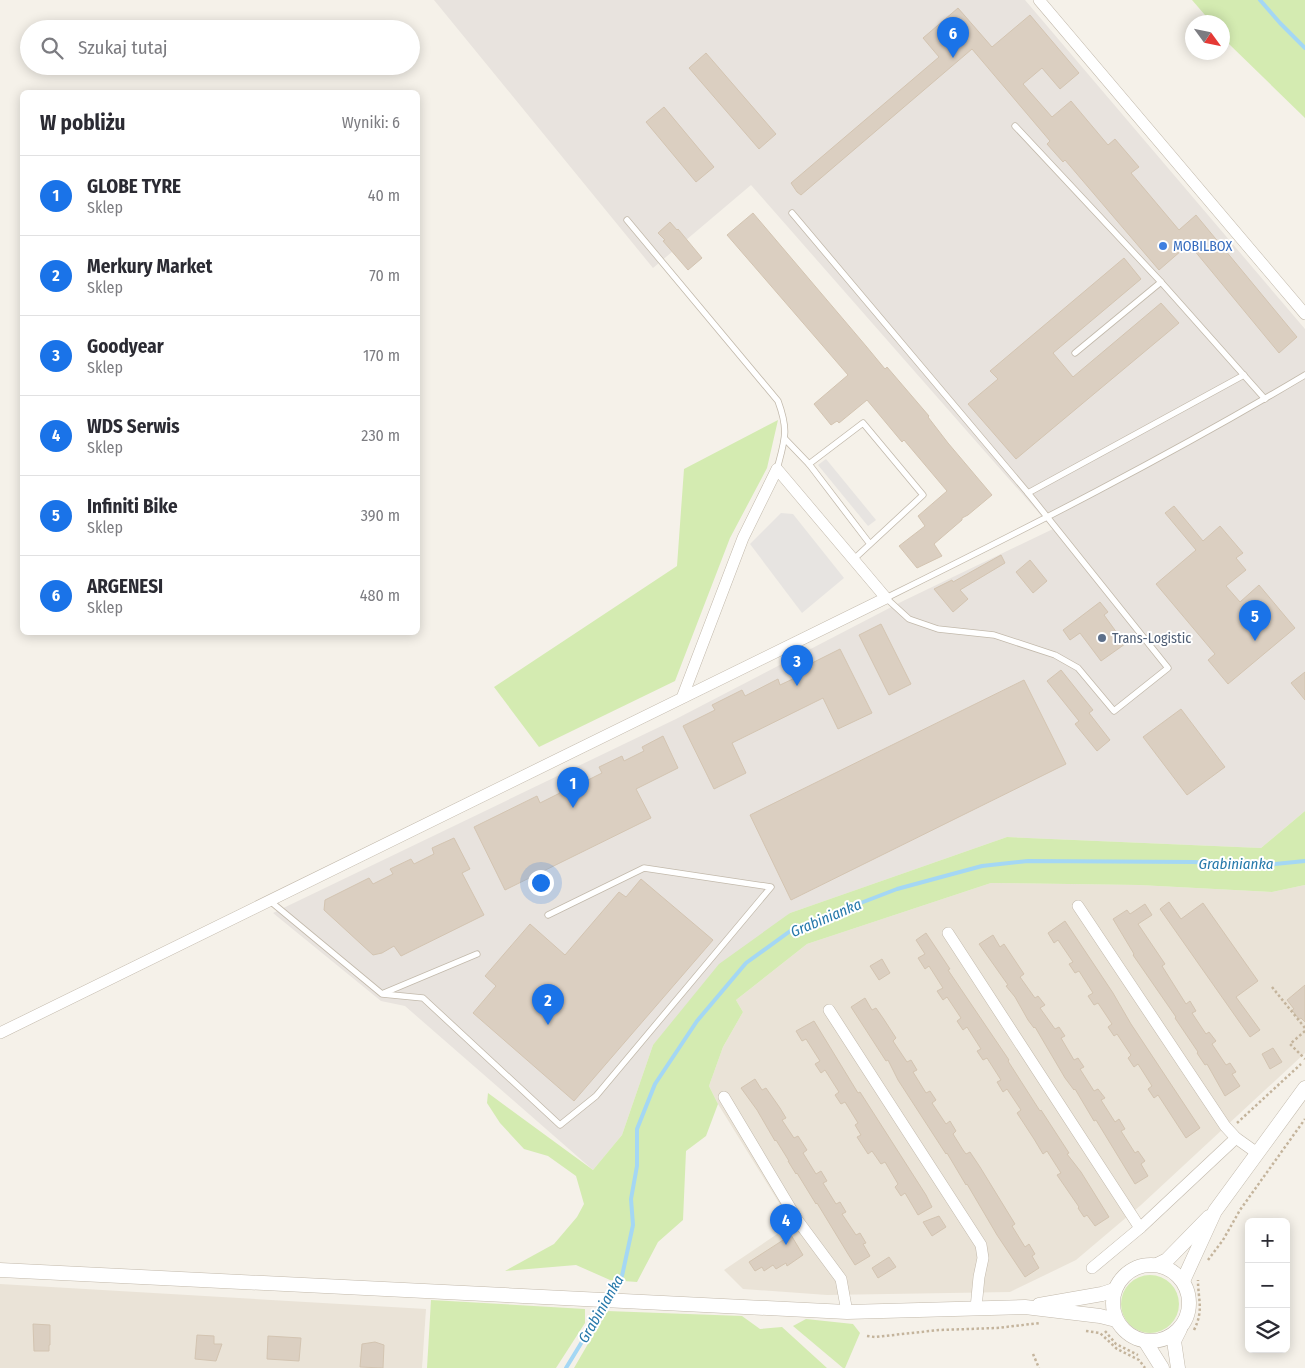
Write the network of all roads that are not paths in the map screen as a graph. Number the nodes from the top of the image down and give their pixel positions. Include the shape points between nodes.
1 (1039, 0) edge
2 (1015, 126) dead end
3 (792, 213) dead end
4 (627, 220) dead end
5 (1160, 282) junction
6 (1305, 314) edge
7 (1074, 353) dead end
8 (1244, 375) junction
9 (1305, 375) edge
10 (1265, 399) junction
11 (785, 439) junction
12 (809, 464) junction
13 (777, 469) junction
14 (1028, 493) junction
15 (1047, 518) junction
16 (870, 544) junction
17 (854, 559) junction
18 (886, 598) junction
19 (682, 698) junction
20 (269, 900) junction
21 (1078, 906) dead end
22 (548, 915) dead end
23 (948, 933) dead end
24 (477, 954) dead end
25 (382, 994) junction
26 (829, 1010) dead end
27 (0, 1033) edge
28 (1305, 1088) edge
29 (724, 1097) dead end
30 (1236, 1138) junction
31 (1257, 1153) junction
32 (1215, 1211) junction
33 (1140, 1228) junction
34 (1157, 1265) junction
35 (1092, 1268) dead end
36 (0, 1270) edge
37 (1183, 1281) junction
38 (1114, 1290) junction
39 (1025, 1307) junction
40 (976, 1308) junction
41 (847, 1312) junction
42 (1116, 1320) junction
43 (1186, 1331) junction
44 (1145, 1341) junction
45 (1162, 1368) edge
46 (1178, 1368) edge

1 - 6 street
2 - 5 lane
3 - 14 lane
4 - 11 lane via 778,401 785,420
5 - 7 lane
5 - 8 lane
8 - 10 lane
8 - 14 lane
9 - 10 lane
10 - 15 lane
11 - 12 lane
11 - 13 lane
12 - 16 lane
12 - 16 lane via 863,423 922,496
13 - 17 street
13 - 19 street via 743,538
14 - 15 lane
15 - 18 lane
15 - 18 lane via 1168,668 1114,711 1078,668 1055,654 994,636 938,628 909,619
16 - 17 lane
17 - 18 street
18 - 19 street
19 - 20 street
20 - 25 lane
20 - 27 street
21 - 30 street
22 - 25 lane via 644,868 771,887 596,1096 560,1125 423,998
23 - 33 street
24 - 25 lane
26 - 40 street via 981,1245 984,1258
28 - 31 street
29 - 41 street via 798,1221 841,1279
30 - 31 street
30 - 33 street
31 - 32 street
32 - 34 street via 1167,1260
32 - 37 street
33 - 35 street
34 - 37 street via 1172,1271
34 - 38 street via 1131,1270
36 - 41 street
37 - 43 street via 1189,1305
38 - 39 street
38 - 42 street via 1112,1300
39 - 40 street
39 - 42 street
40 - 41 street
42 - 44 street via 1133,1338
43 - 44 street via 1164,1339
43 - 46 street via 1174,1341
44 - 45 street

